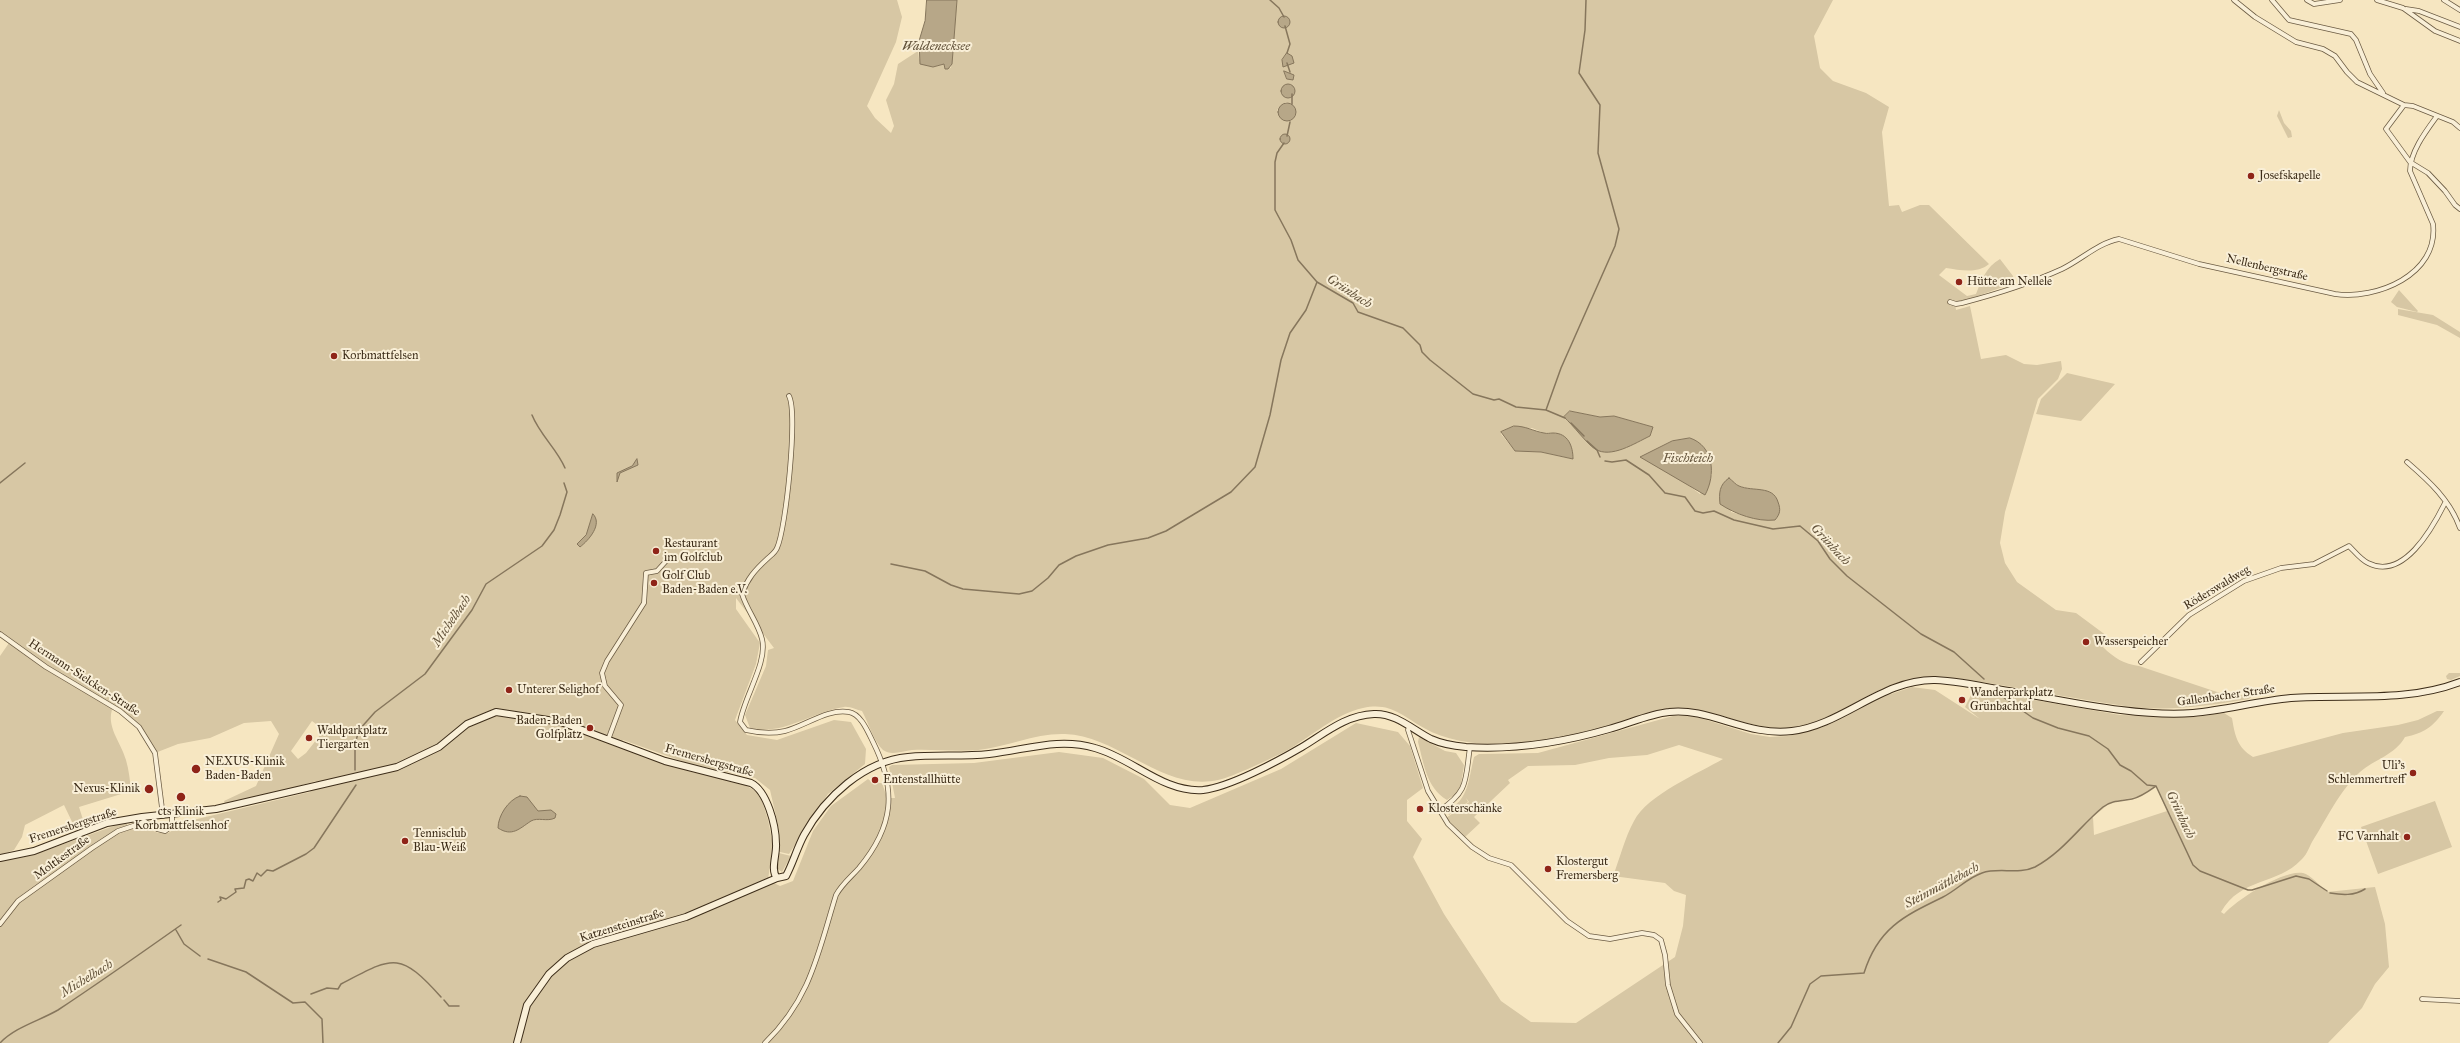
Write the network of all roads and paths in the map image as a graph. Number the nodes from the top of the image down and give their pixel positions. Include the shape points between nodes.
1 (2234, 0) edge
2 (2272, 0) edge
3 (2307, 0) edge
4 (2340, 0) edge
5 (2377, 0) edge
6 (2444, 0) edge
7 (2403, 8) junction
8 (2460, 10) edge
9 (2460, 27) edge
10 (2460, 41) edge
11 (2383, 94) junction
12 (2404, 105) junction
13 (2437, 116) junction
14 (2460, 128) edge
15 (2410, 162) junction
16 (2460, 209) edge
17 (1950, 302) dead end
18 (789, 396) dead end
19 (2407, 462) dead end
20 (2445, 503) junction
21 (2459, 520) edge
22 (2460, 528) edge
23 (667, 560) dead end
24 (0, 634) edge
25 (2141, 662) dead end
26 (2460, 682) edge
27 (1410, 726) junction
28 (608, 740) junction
29 (1470, 747) junction
30 (881, 763) junction
31 (1439, 811) junction
32 (172, 815) junction
33 (163, 816) junction
34 (143, 820) junction
35 (0, 858) edge
36 (777, 878) junction
37 (0, 924) edge
38 (2422, 999) dead end
39 (2460, 1001) edge
40 (517, 1043) edge
41 (765, 1043) edge
42 (1700, 1043) edge

1 - 11 street via 2255,17 2296,42 2322,49 2335,56 2357,82
2 - 11 street via 2289,20 2351,34 2370,74
3 - 4 street via 2314,4
5 - 7 street
6 - 8 street
7 - 9 street via 2419,11
7 - 10 street via 2435,31
11 - 12 street
12 - 13 street
12 - 15 street via 2386,128
13 - 14 street via 2453,122
13 - 15 street
15 - 16 street via 2428,173
15 - 17 street, Nellenbergstraße via 2410,171 2433,224 2431,245 2420,267 2405,280 2365,295 2335,294 2199,264 2119,239 2108,241 2063,268 2006,292 1962,303
18 - 30 street via 792,426 791,459 784,528 777,550 752,573 742,594 747,611 762,640 761,662 742,709 740,722 746,730 764,734 785,731 835,713 850,712 863,722
19 - 20 street via 2436,488
20 - 21 street via 2453,509
20 - 25 street, Röderswaldweg via 2432,530 2420,545 2393,566 2381,568 2367,563 2349,546 2314,564 2264,572 2244,581 2189,615
21 - 22 street
23 - 28 street via 657,571 646,573 644,603 602,673 605,686 621,705
24 - 33 street, Hermann-Sielcken-Straße via 41,664 120,711 139,726 155,753
26 - 29 main road, Gallenbacher Straße via 2429,692 2406,695 2278,699 2195,713 2162,714 2087,705 1971,684 1933,680 1884,691 1819,725 1794,731 1768,732 1695,713 1670,712 1603,731 1557,740 1526,745
27 - 29 main road, Gallenbacher Straße via 1441,742
27 - 30 main road, Katzensteinstraße via 1395,718 1376,714 1344,720 1264,767 1204,790 1182,788 1167,783 1121,758 1096,748 1060,742 992,754 902,757
27 - 31 street via 1408,730 1423,777
28 - 32 main road, Fremersbergstraße via 561,722 496,712 468,724 439,747 397,767 216,809
28 - 36 main road, Fremersbergstraße via 665,761 759,787 765,797 776,837 774,870
29 - 31 street via 1462,792 1456,800
30 - 36 main road, Katzensteinstraße via 843,787 820,811 804,836 789,871 783,878
30 - 41 street via 889,798 888,818 877,842 858,868 840,886 812,975 789,1016
31 - 42 street via 1448,824 1472,847 1489,858 1511,865 1567,921 1589,936 1604,940 1642,934 1654,935 1661,940 1666,955 1668,985 1677,1014
32 - 33 main road, Fremersbergstraße
32 - 34 street via 172,826 164,831
33 - 34 main road, Fremersbergstraße
34 - 35 main road, Fremersbergstraße via 107,823 34,851
34 - 37 street, Moltkestraße via 118,831 92,848 18,902
36 - 40 main road, Katzensteinstraße via 686,917 593,944 567,958 549,974 527,1005
38 - 39 street

